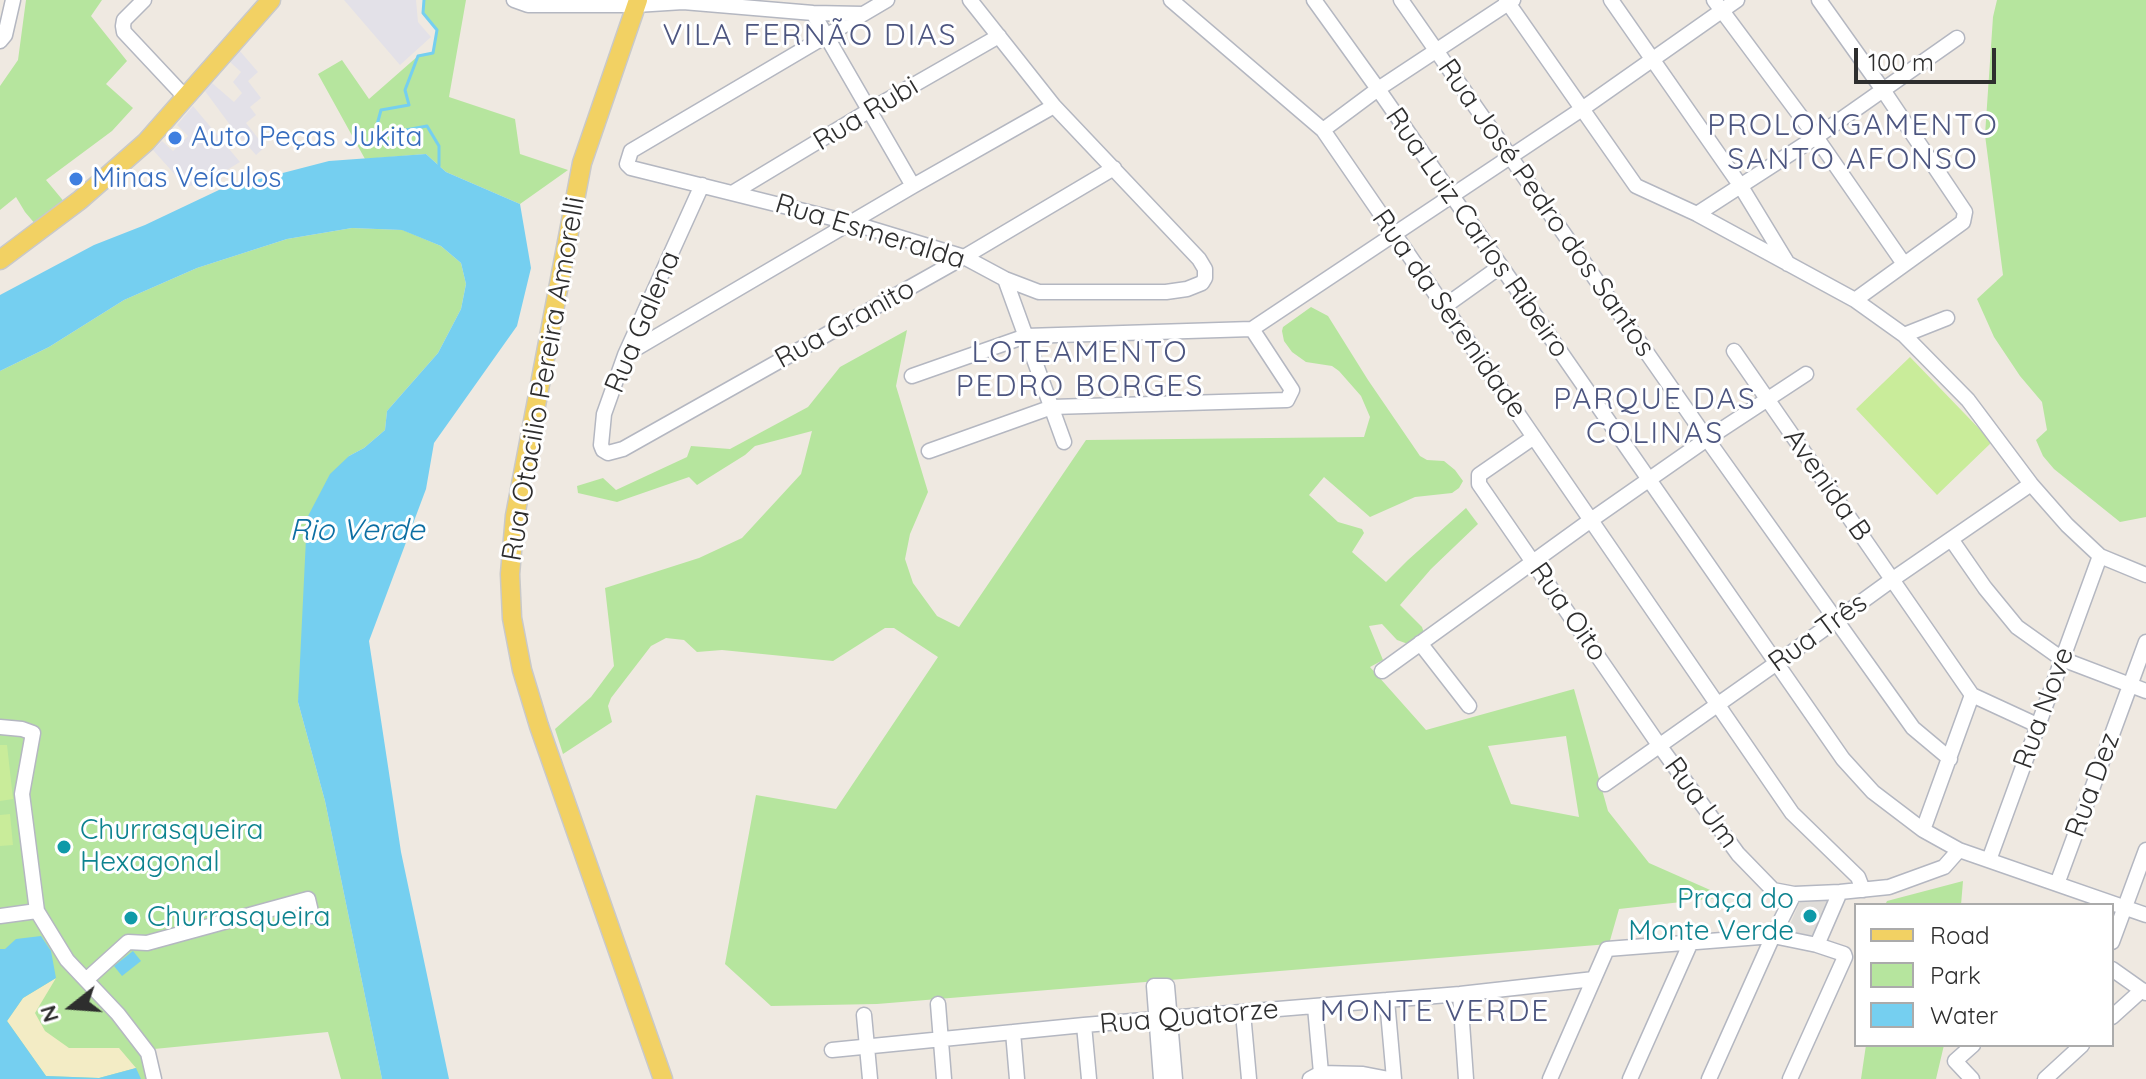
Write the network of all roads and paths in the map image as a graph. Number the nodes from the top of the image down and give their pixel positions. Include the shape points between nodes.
1 (13, 0) edge
2 (144, 0) edge
3 (514, 0) edge
4 (887, 0) edge
5 (970, 0) edge
6 (1171, 0) edge
7 (1314, 0) edge
8 (1401, 0) edge
9 (1611, 0) edge
10 (1737, 0) edge
11 (1819, 0) edge
12 (684, 1) edge
13 (1509, 1) edge
14 (637, 2) edge
15 (264, 3) edge
16 (1718, 5) edge
17 (813, 13) junction
18 (863, 14) junction
19 (827, 36) junction
20 (999, 36) junction
21 (1957, 38) dead end
22 (0, 41) edge
23 (1436, 50) junction
24 (1652, 59) junction
25 (1378, 89) junction
26 (1883, 90) junction
27 (185, 97) junction
28 (1054, 106) junction
29 (1582, 109) junction
30 (870, 110) junction
31 (1323, 130) junction
32 (1816, 137) junction
33 (1511, 157) junction
34 (1114, 168) junction
35 (702, 185) junction
36 (1740, 185) junction
37 (913, 186) junction
38 (734, 192) junction
39 (1452, 195) junction
40 (1697, 214) junction
41 (852, 223) junction
42 (1394, 235) junction
43 (964, 257) junction
44 (0, 260) edge
45 (1788, 264) junction
46 (1904, 264) junction
47 (1501, 266) junction
48 (1005, 279) junction
49 (1855, 300) junction
50 (1445, 306) junction
51 (1947, 318) dead end
52 (1252, 329) junction
53 (1904, 335) junction
54 (1026, 336) junction
55 (1734, 351) dead end
56 (625, 355) junction
57 (1806, 374) dead end
58 (912, 376) dead end
59 (1767, 399) junction
60 (1052, 407) junction
61 (1534, 437) junction
62 (1707, 439) junction
63 (1064, 442) dead end
64 (929, 451) dead end
65 (614, 453) joint
66 (1649, 480) junction
67 (2031, 484) junction
68 (1591, 520) junction
69 (1951, 539) junction
70 (2100, 556) junction
71 (1533, 561) junction
72 (2146, 575) edge
73 (1893, 579) junction
74 (1835, 620) junction
75 (2146, 642) edge
76 (1420, 643) junction
77 (2062, 659) junction
78 (1777, 663) junction
79 (1382, 671) dead end
80 (2130, 685) junction
81 (2146, 691) edge
82 (1972, 695) junction
83 (1718, 704) junction
84 (1469, 706) dead end
85 (2037, 725) junction
86 (0, 727) edge
87 (1659, 745) junction
88 (1950, 759) junction
89 (1605, 784) dead end
90 (1923, 830) junction
91 (1959, 850) junction
92 (2146, 850) edge
93 (1989, 860) junction
94 (2057, 884) junction
95 (1863, 890) junction
96 (1840, 892) junction
97 (1794, 894) junction
98 (2113, 903) edge
99 (2114, 903) edge
100 (2125, 907) junction
101 (37, 911) junction
102 (2146, 915) edge
103 (0, 916) edge
104 (312, 916) dead end
105 (1773, 936) junction
106 (2114, 937) edge
107 (1691, 942) junction
108 (1817, 945) junction
109 (2114, 970) edge
110 (1594, 979) junction
111 (86, 980) junction
112 (2144, 992) edge
113 (1460, 994) junction
114 (1387, 1000) junction
115 (938, 1004) dead end
116 (1315, 1007) junction
117 (1243, 1013) junction
118 (864, 1015) dead end
119 (2114, 1015) edge
120 (1163, 1019) junction
121 (1084, 1025) junction
122 (1013, 1032) junction
123 (941, 1038) junction
124 (867, 1046) junction
125 (1971, 1047) edge
126 (2080, 1047) edge
127 (832, 1050) dead end
128 (1315, 1076) edge
129 (154, 1079) edge
130 (663, 1079) edge
131 (870, 1079) edge
132 (944, 1079) edge
133 (1017, 1079) edge
134 (1089, 1079) edge
135 (1161, 1079) edge
136 (1175, 1079) edge
137 (1249, 1079) edge
138 (1392, 1079) edge
139 (1466, 1079) edge
140 (1550, 1079) edge
141 (1630, 1079) edge
142 (1709, 1079) edge
143 (1790, 1079) edge
144 (1972, 1079) edge
145 (2045, 1079) edge

1 - 22 street
2 - 27 street via 124,20 124,32
3 - 14 street via 528,5
4 - 18 street
5 - 20 street
6 - 31 street, Rua da Serenidade
7 - 25 street, Rua Luiz Carlos Ribeiro
8 - 23 street, Rua José Pedro dos Santos
9 - 24 street
10 - 16 street
11 - 26 street
12 - 14 street
12 - 17 street
13 - 23 street
13 - 29 street
14 - 130 main road, Rua Otacilio Pereira Amorelli via 582,163 515,516 510,574 512,618 530,698
15 - 27 main road
16 - 24 street
16 - 32 street
17 - 18 street
17 - 19 street
18 - 19 street
19 - 30 street
19 - 35 street, Rua Esmeralda via 631,151 631,168
20 - 28 street
20 - 30 street, Rua Rubi
21 - 26 street
23 - 25 street
23 - 33 street, Rua José Pedro dos Santos
24 - 29 street
24 - 36 street
25 - 31 street
25 - 39 street, Rua Luiz Carlos Ribeiro
26 - 32 street
26 - 46 street via 1965,212 1963,222
27 - 44 main road via 114,172
28 - 34 street
28 - 37 street
29 - 33 street
29 - 40 street via 1636,186
30 - 37 street
30 - 38 street, Rua Rubi
31 - 42 street, Rua da Serenidade
32 - 36 street
32 - 46 street
33 - 39 street
33 - 62 street, Rua José Pedro dos Santos
34 - 43 street, Rua Granito
34 - 48 street, Rua Esmeralda via 1199,259 1205,269 1202,283 1166,292 1044,293
35 - 38 street, Rua Esmeralda
35 - 56 street, Rua Galena
36 - 40 street
36 - 45 street
37 - 41 street
38 - 41 street, Rua Esmeralda
39 - 42 street
39 - 47 street, Rua Luiz Carlos Ribeiro
40 - 45 street
41 - 43 street, Rua Esmeralda
41 - 56 street
42 - 50 street, Rua da Serenidade
42 - 52 street
43 - 48 street, Rua Esmeralda
43 - 65 street, Rua Granito
45 - 49 street
46 - 49 street
47 - 50 street
47 - 66 street, Rua Luiz Carlos Ribeiro
48 - 54 street
49 - 53 street
50 - 61 street, Rua da Serenidade
51 - 53 street
52 - 54 street
52 - 60 street via 1292,390 1287,400
53 - 67 street via 1968,400
54 - 58 street
54 - 60 street
55 - 59 street, Avenida B
56 - 65 street, Rua Galena via 600,439 603,450
57 - 59 street
59 - 62 street
59 - 73 street, Avenida B
60 - 63 street
60 - 64 street
61 - 68 street, Rua da Serenidade
61 - 71 street, Rua Oito via 1478,479
62 - 66 street
62 - 74 street, Rua José Pedro dos Santos
66 - 68 street
66 - 78 street, Rua Luiz Carlos Ribeiro
67 - 69 street, Rua Três
67 - 70 street
68 - 71 street
68 - 83 street, Rua da Serenidade
69 - 73 street, Rua Três
69 - 77 street via 2017,627
70 - 72 street
70 - 77 street, Rua Nove
71 - 76 street
71 - 87 street, Rua Oito
73 - 74 street, Rua Três
73 - 82 street, Avenida B
74 - 78 street, Rua Três
74 - 88 street, Rua José Pedro dos Santos via 1913,728
75 - 80 street, Rua Dez
76 - 79 street
76 - 84 street
77 - 80 street
77 - 85 street, Rua Nove
78 - 83 street, Rua Três
78 - 90 street, Rua Luiz Carlos Ribeiro via 1843,759 1873,792
80 - 81 street
80 - 94 street, Rua Dez
82 - 85 street
82 - 88 street
83 - 87 street, Rua Três
83 - 95 street, Rua da Serenidade via 1792,813 1858,877
85 - 93 street, Rua Nove
86 - 101 street via 33,733 22,794
87 - 89 street, Rua Três
87 - 97 street, Rua Um via 1738,854 1773,890
88 - 90 street
90 - 91 street, Rua Luiz Carlos Ribeiro
91 - 93 street, Rua Luiz Carlos Ribeiro
91 - 95 street, Rua Um via 1944,867 1889,887
92 - 100 street
93 - 94 street
94 - 98 street
95 - 96 street, Rua Um
96 - 97 street, Rua Um
96 - 108 street
97 - 105 street
99 - 100 street
100 - 102 street
100 - 106 street
101 - 103 street
101 - 111 street
104 - 111 street via 308,899 147,943 128,942
105 - 107 street
105 - 108 street
105 - 142 street
107 - 110 street via 1607,949
107 - 141 street
108 - 143 street via 1845,957
109 - 112 street
110 - 113 street, Rua Quatorze
110 - 140 street
111 - 129 street via 148,1053
112 - 119 street
113 - 114 street, Rua Quatorze
113 - 139 street
114 - 116 street, Rua Quatorze
114 - 138 street
115 - 123 street
116 - 117 street, Rua Quatorze
116 - 128 street
117 - 120 street, Rua Quatorze
117 - 137 street
118 - 124 street
120 - 121 street, Rua Quatorze
120 - 135 street
120 - 136 street
121 - 122 street, Rua Quatorze
121 - 134 street
122 - 123 street, Rua Quatorze
122 - 133 street
123 - 124 street, Rua Quatorze
123 - 132 street
124 - 127 street, Rua Quatorze
124 - 131 street
125 - 144 street via 1955,1061
126 - 145 street
128 - 138 street

